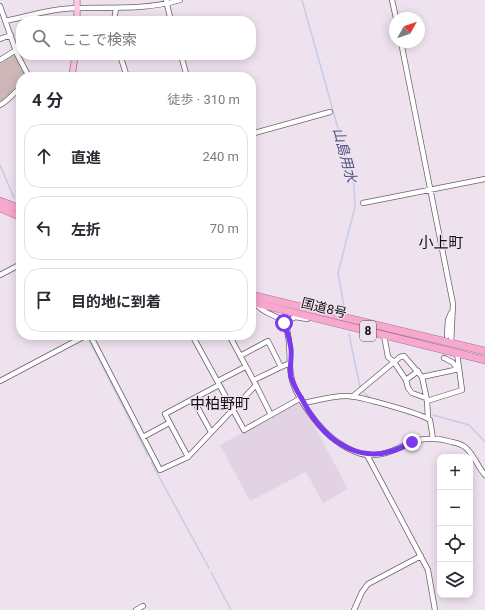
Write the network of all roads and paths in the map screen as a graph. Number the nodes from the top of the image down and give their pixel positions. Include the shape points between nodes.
1 (77, 0) edge
2 (180, 0) edge
3 (392, 0) edge
4 (166, 2) edge
5 (0, 6) edge
6 (78, 8) junction
7 (116, 8) junction
8 (395, 12) edge
9 (34, 16) edge
10 (78, 16) edge
11 (115, 16) edge
12 (170, 16) edge
13 (16, 19) edge
14 (6, 21) junction
15 (10, 35) junction
16 (0, 39) edge
17 (401, 48) edge
18 (16, 50) joint
19 (0, 60) edge
20 (21, 60) edge
21 (74, 60) edge
22 (122, 60) edge
23 (182, 60) edge
24 (27, 72) edge
25 (73, 72) edge
26 (125, 72) edge
27 (186, 72) edge
28 (16, 91) edge
29 (0, 105) edge
30 (330, 112) dead end
31 (256, 133) edge
32 (485, 179) edge
33 (431, 190) junction
34 (0, 201) edge
35 (363, 203) dead end
36 (16, 207) edge
37 (0, 208) edge
38 (16, 215) edge
39 (16, 267) edge
40 (0, 275) edge
41 (256, 300) edge
42 (256, 300) edge
43 (256, 303) edge
44 (452, 311) junction
45 (284, 323) junction
46 (337, 324) junction
47 (384, 335) junction
48 (447, 336) dead end
49 (78, 340) edge
50 (90, 340) edge
51 (195, 340) edge
52 (232, 340) edge
53 (451, 343) junction
54 (485, 352) edge
55 (456, 353) junction
56 (240, 356) junction
57 (444, 358) dead end
58 (485, 360) edge
59 (394, 362) junction
60 (290, 363) junction
61 (245, 367) junction
62 (281, 367) junction
63 (457, 369) junction
64 (418, 371) junction
65 (422, 377) junction
66 (406, 380) junction
67 (0, 381) edge
68 (219, 383) junction
69 (255, 383) junction
70 (352, 396) junction
71 (302, 398) junction
72 (193, 399) junction
73 (427, 400) junction
74 (304, 403) junction
75 (233, 411) junction
76 (271, 415) junction
77 (428, 418) junction
78 (169, 423) junction
79 (211, 432) junction
80 (143, 437) junction
81 (433, 439) junction
82 (367, 455) junction
83 (188, 457) junction
84 (485, 475) edge
85 (421, 556) junction
86 (143, 606) dead end
87 (136, 610) edge
88 (354, 610) edge
89 (435, 610) edge

1 - 6 main road
2 - 4 street
3 - 8 street
4 - 7 street
4 - 12 street
5 - 14 street
6 - 7 street
6 - 9 street
6 - 10 main road
7 - 11 street
13 - 14 street
14 - 15 street
15 - 16 street
15 - 18 street
17 - 33 street
18 - 19 street
20 - 24 street
21 - 25 main road
22 - 26 street
23 - 27 street
28 - 29 street
30 - 31 street
32 - 33 street
33 - 35 street
33 - 44 street
34 - 36 highway
37 - 38 highway
39 - 40 street
41 - 46 highway, 国道8号 / 8
42 - 53 highway, 国道8号 / 8
43 - 45 street via 266,314 279,318
44 - 48 street via 448,320
44 - 53 street
45 - 46 street via 295,317
45 - 60 street via 291,350
46 - 47 highway, 国道8号 / 8
47 - 55 highway, 国道8号 / 8
47 - 59 street via 388,357
49 - 67 street
50 - 80 street
51 - 68 street
52 - 56 street
53 - 54 highway, 国道8号 / 8
55 - 58 highway, 国道8号 / 8
55 - 63 street
56 - 61 street
56 - 62 street via 268,341
57 - 63 street via 453,362
59 - 64 street via 404,356
59 - 66 street
59 - 70 street
60 - 62 street
60 - 71 street via 291,377
61 - 68 street
61 - 69 street
62 - 69 street
63 - 65 street
63 - 73 street via 462,390
64 - 65 street
64 - 66 street
65 - 73 street
66 - 73 street via 412,393
68 - 72 street
68 - 75 street
69 - 75 street
69 - 76 street
70 - 74 street
70 - 77 street
71 - 74 street
71 - 76 street
72 - 78 street via 165,414
72 - 79 street
73 - 77 street
74 - 82 street via 319,427 350,449
75 - 76 street via 244,430
75 - 79 street
77 - 81 street via 432,426
78 - 80 street
78 - 83 street
79 - 83 street
80 - 83 street via 160,470
81 - 82 street via 421,440 388,453
81 - 84 street via 460,444 466,448
82 - 85 street
85 - 88 street via 368,584
85 - 89 street via 428,570
86 - 87 street

